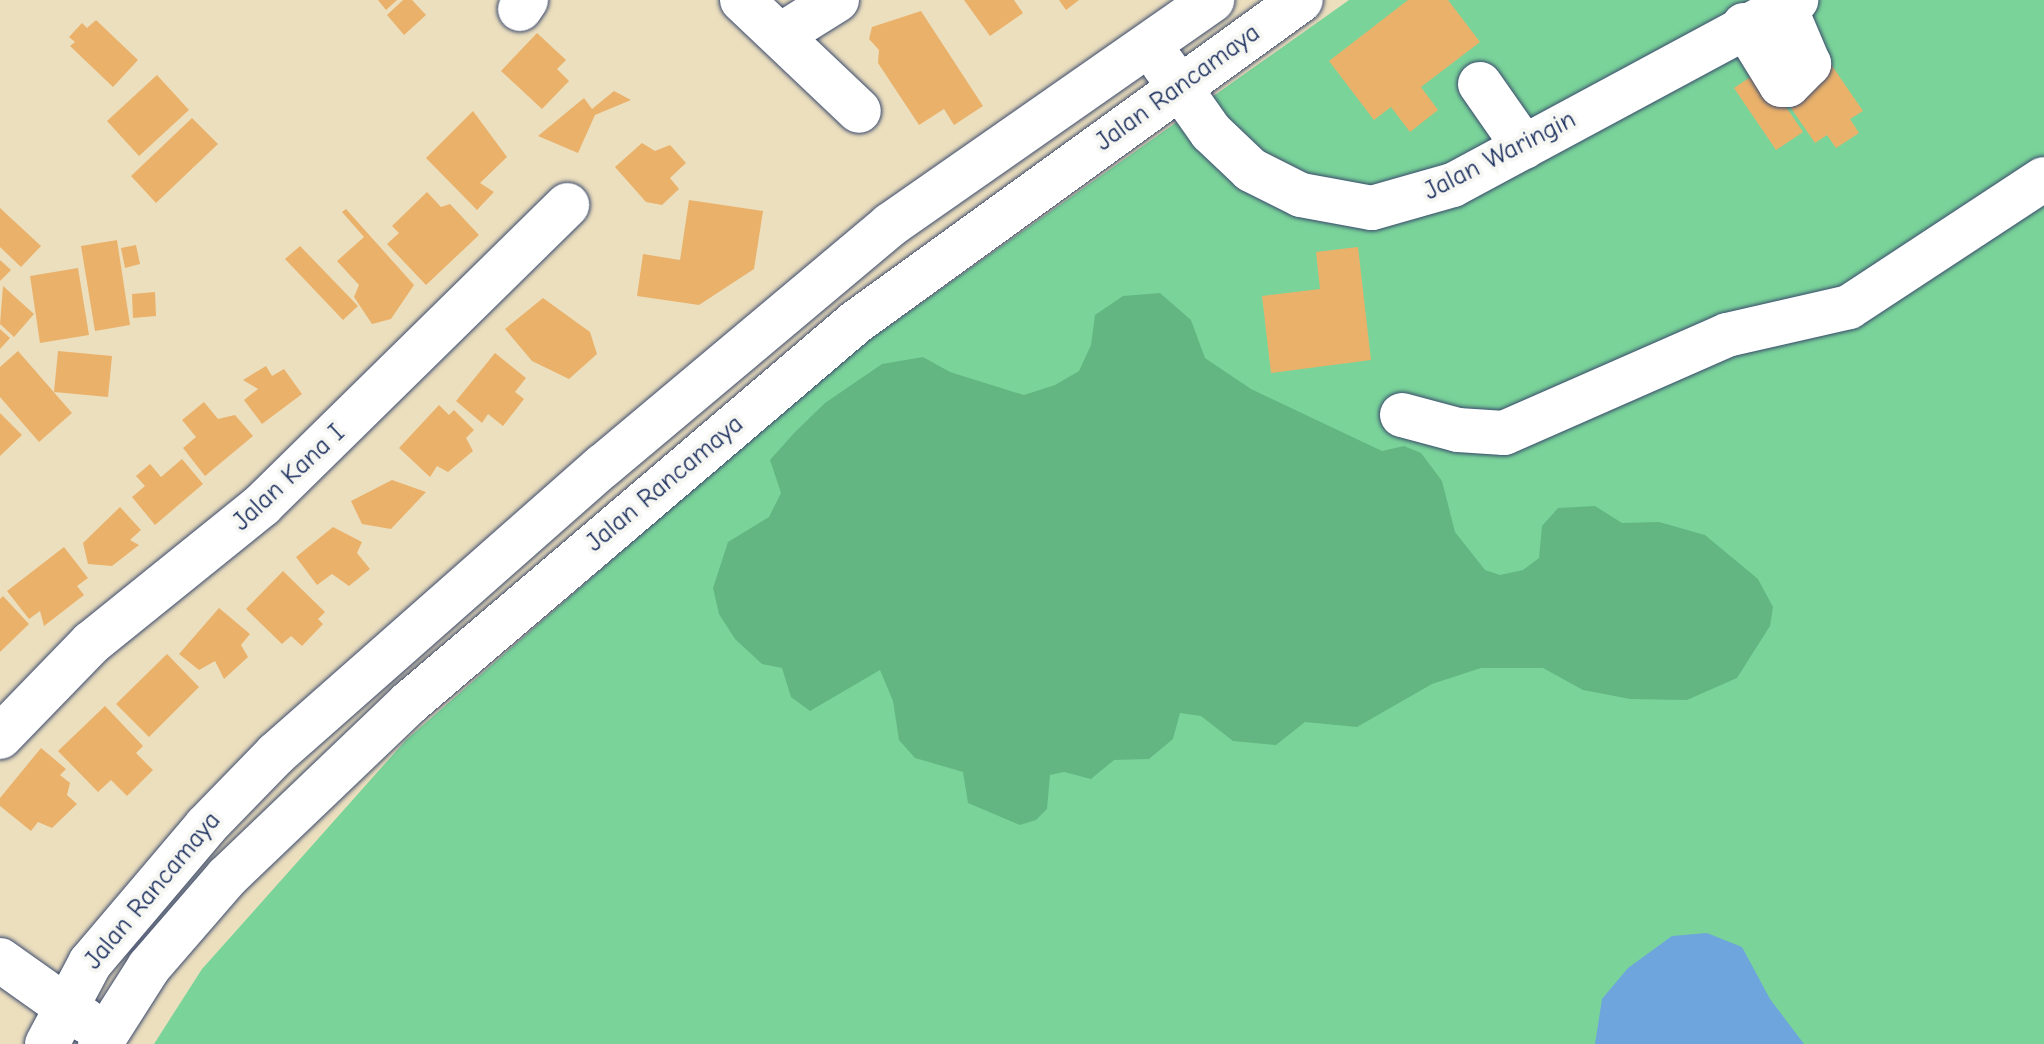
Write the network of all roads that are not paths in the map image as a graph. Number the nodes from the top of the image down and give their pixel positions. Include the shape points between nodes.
1 (742, 0) edge
2 (837, 0) edge
3 (1212, 0) edge
4 (1301, 0) edge
5 (1790, 3) edge
6 (1744, 25) junction
7 (781, 35) junction
8 (1149, 45) junction
9 (1480, 84) dead end
10 (1180, 89) junction
11 (859, 111) dead end
12 (1524, 147) junction
13 (2044, 179) edge
14 (567, 205) dead end
15 (1402, 415) dead end
16 (0, 737) edge
17 (276, 754) junction
18 (316, 792) junction
19 (0, 960) edge
20 (55, 1025) edge
21 (103, 1039) edge

1 - 7 street
2 - 7 street
3 - 8 street, Jalan Rancamaya
4 - 10 street, Jalan Rancamaya
5 - 6 street, Jalan Waringin
5 - 6 street via 1809,64 1788,85 1781,85
6 - 12 street, Jalan Waringin
7 - 11 street
8 - 10 street, Jalan Waringin
8 - 17 street, Jalan Rancamaya via 890,225 779,314
9 - 12 street
10 - 12 street, Jalan Waringin via 1211,132 1251,170 1301,195 1350,206 1372,208 1431,195
10 - 18 street, Jalan Rancamaya via 856,322 409,703
13 - 15 street via 1849,307 1727,335 1504,433 1458,430
14 - 16 street, Jalan Kana I via 306,463 211,549 91,643
17 - 18 street
17 - 20 street, Jalan Rancamaya via 90,963
18 - 21 street, Jalan Rancamaya via 227,877 149,967
19 - 20 street
20 - 21 street

